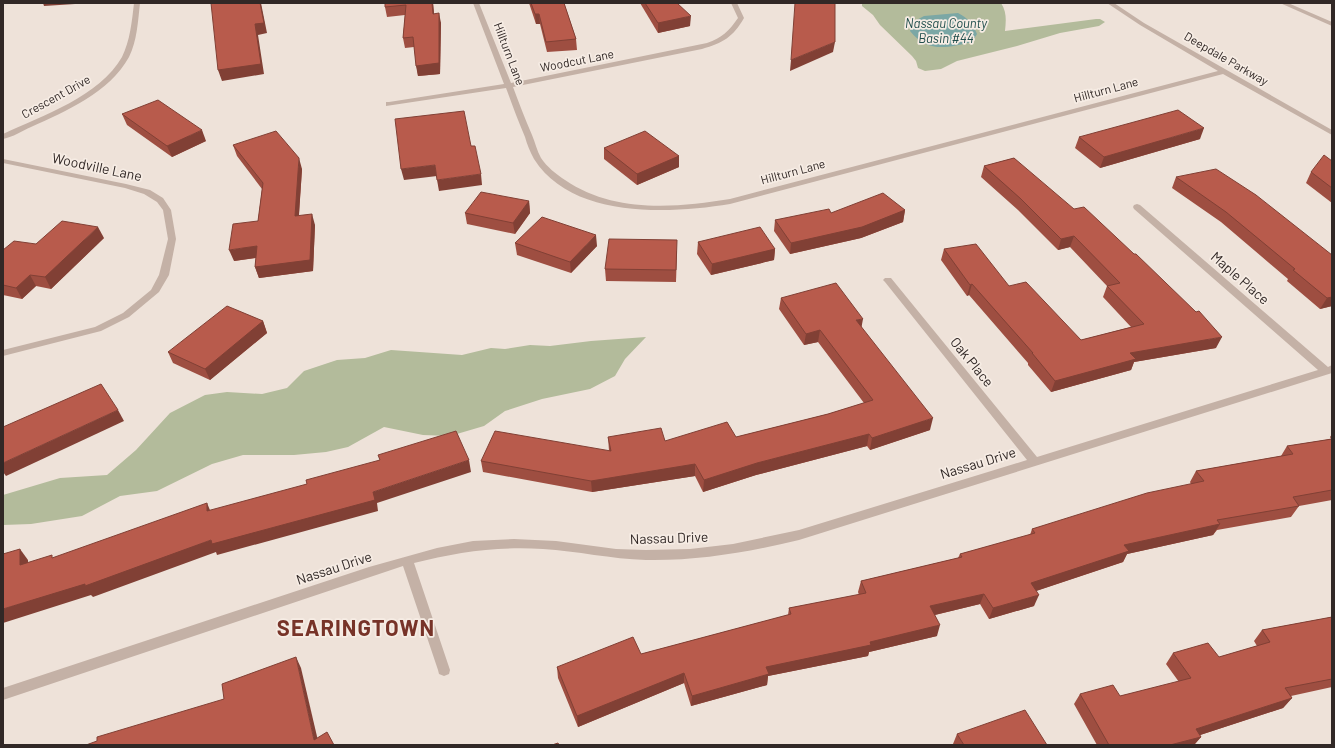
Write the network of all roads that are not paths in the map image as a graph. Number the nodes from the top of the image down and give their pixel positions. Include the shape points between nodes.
1 (137, 3) edge
2 (476, 3) edge
3 (734, 3) edge
4 (1110, 3) edge
5 (1283, 3) edge
6 (1332, 24) edge
7 (1225, 71) junction
8 (508, 86) junction
9 (389, 104) dead end
10 (1332, 133) edge
11 (3, 137) edge
12 (3, 161) edge
13 (1137, 207) dead end
14 (888, 280) dead end
15 (3, 353) edge
16 (1329, 370) edge
17 (1034, 461) junction
18 (407, 561) junction
19 (444, 670) dead end
20 (3, 694) edge

1 - 11 street, Crescent Drive via 134,27 125,57 109,78 90,93
2 - 8 street, Hillturn Lane
3 - 8 street, Woodcut Lane via 741,18 732,33 722,40 702,47
4 - 7 street, Deepdale Parkway
5 - 6 street
7 - 8 street, Hillturn Lane via 730,201 667,209 633,207 589,197 553,176 537,158
7 - 10 street, Deepdale Parkway
8 - 9 street, Woodcut Lane
12 - 15 street, Woodville Lane via 147,192 160,200 166,210 172,239 164,275 154,292 126,315 98,329
13 - 16 street, Maple Place
14 - 17 street, Oak Place
16 - 17 street, Nassau Drive
17 - 18 street, Nassau Drive via 753,547 656,556 533,544 493,544 458,548
18 - 19 street
18 - 20 street, Nassau Drive

